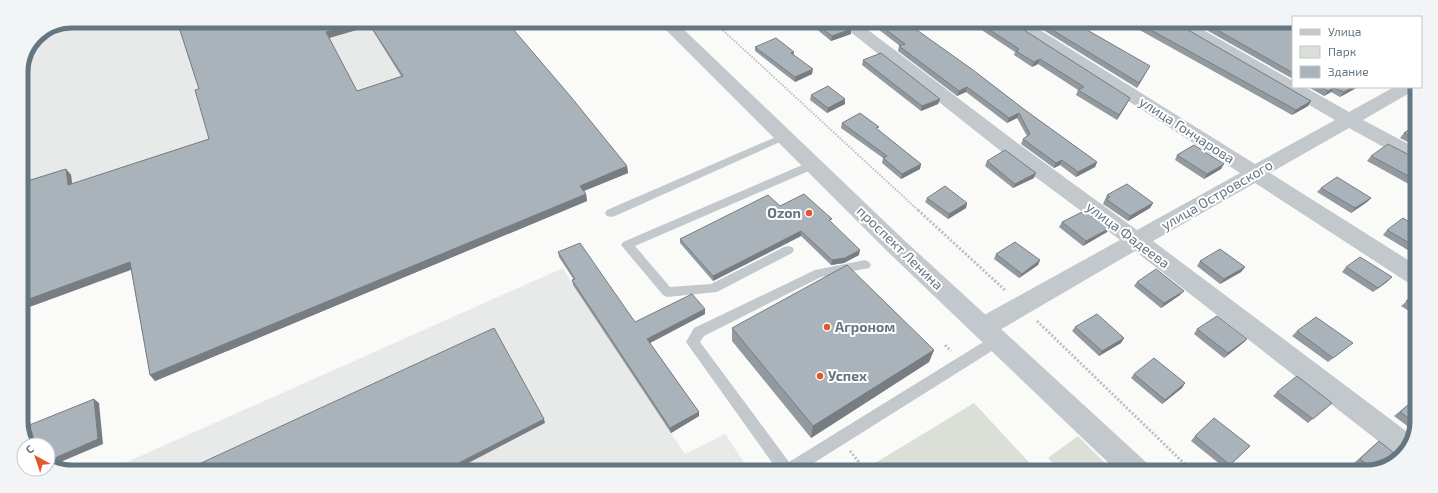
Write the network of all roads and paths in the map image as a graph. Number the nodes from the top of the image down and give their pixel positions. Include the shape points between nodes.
1 (672, 28) edge
2 (720, 28) edge
3 (855, 28) edge
4 (1026, 28) edge
5 (1188, 28) edge
6 (1292, 87) edge
7 (1293, 88) edge
8 (1405, 88) edge
9 (1349, 120) junction
10 (785, 136) junction
11 (1410, 153) edge
12 (814, 164) junction
13 (1255, 174) junction
14 (611, 213) dead end
15 (1137, 240) junction
16 (788, 250) dead end
17 (865, 265) dead end
18 (1410, 272) edge
19 (1021, 306) junction
20 (991, 334) junction
21 (839, 439) junction
22 (1403, 445) edge
23 (783, 465) edge
24 (798, 465) edge
25 (861, 465) edge
26 (1130, 465) edge
27 (1186, 465) edge

1 - 10 street, проспект Ленина
2 - 19 path
3 - 15 street, улица Фадеева via 1009,147
4 - 13 street, улица Гончарова
5 - 6 street
7 - 9 street
8 - 9 street, улица Островского
9 - 11 street
9 - 13 street, улица Островского
10 - 12 street, проспект Ленина
10 - 14 lane
12 - 16 lane via 627,245 667,292 713,289
12 - 20 street, проспект Ленина via 896,246
13 - 15 street, улица Островского
13 - 18 street, улица Гончарова
15 - 19 street, улица Островского
15 - 22 street, улица Фадеева
17 - 23 lane via 819,272 699,332 693,342
19 - 20 street, улица Островского
19 - 27 path
20 - 21 lane
20 - 26 street, проспект Ленина
21 - 24 lane
21 - 25 path

